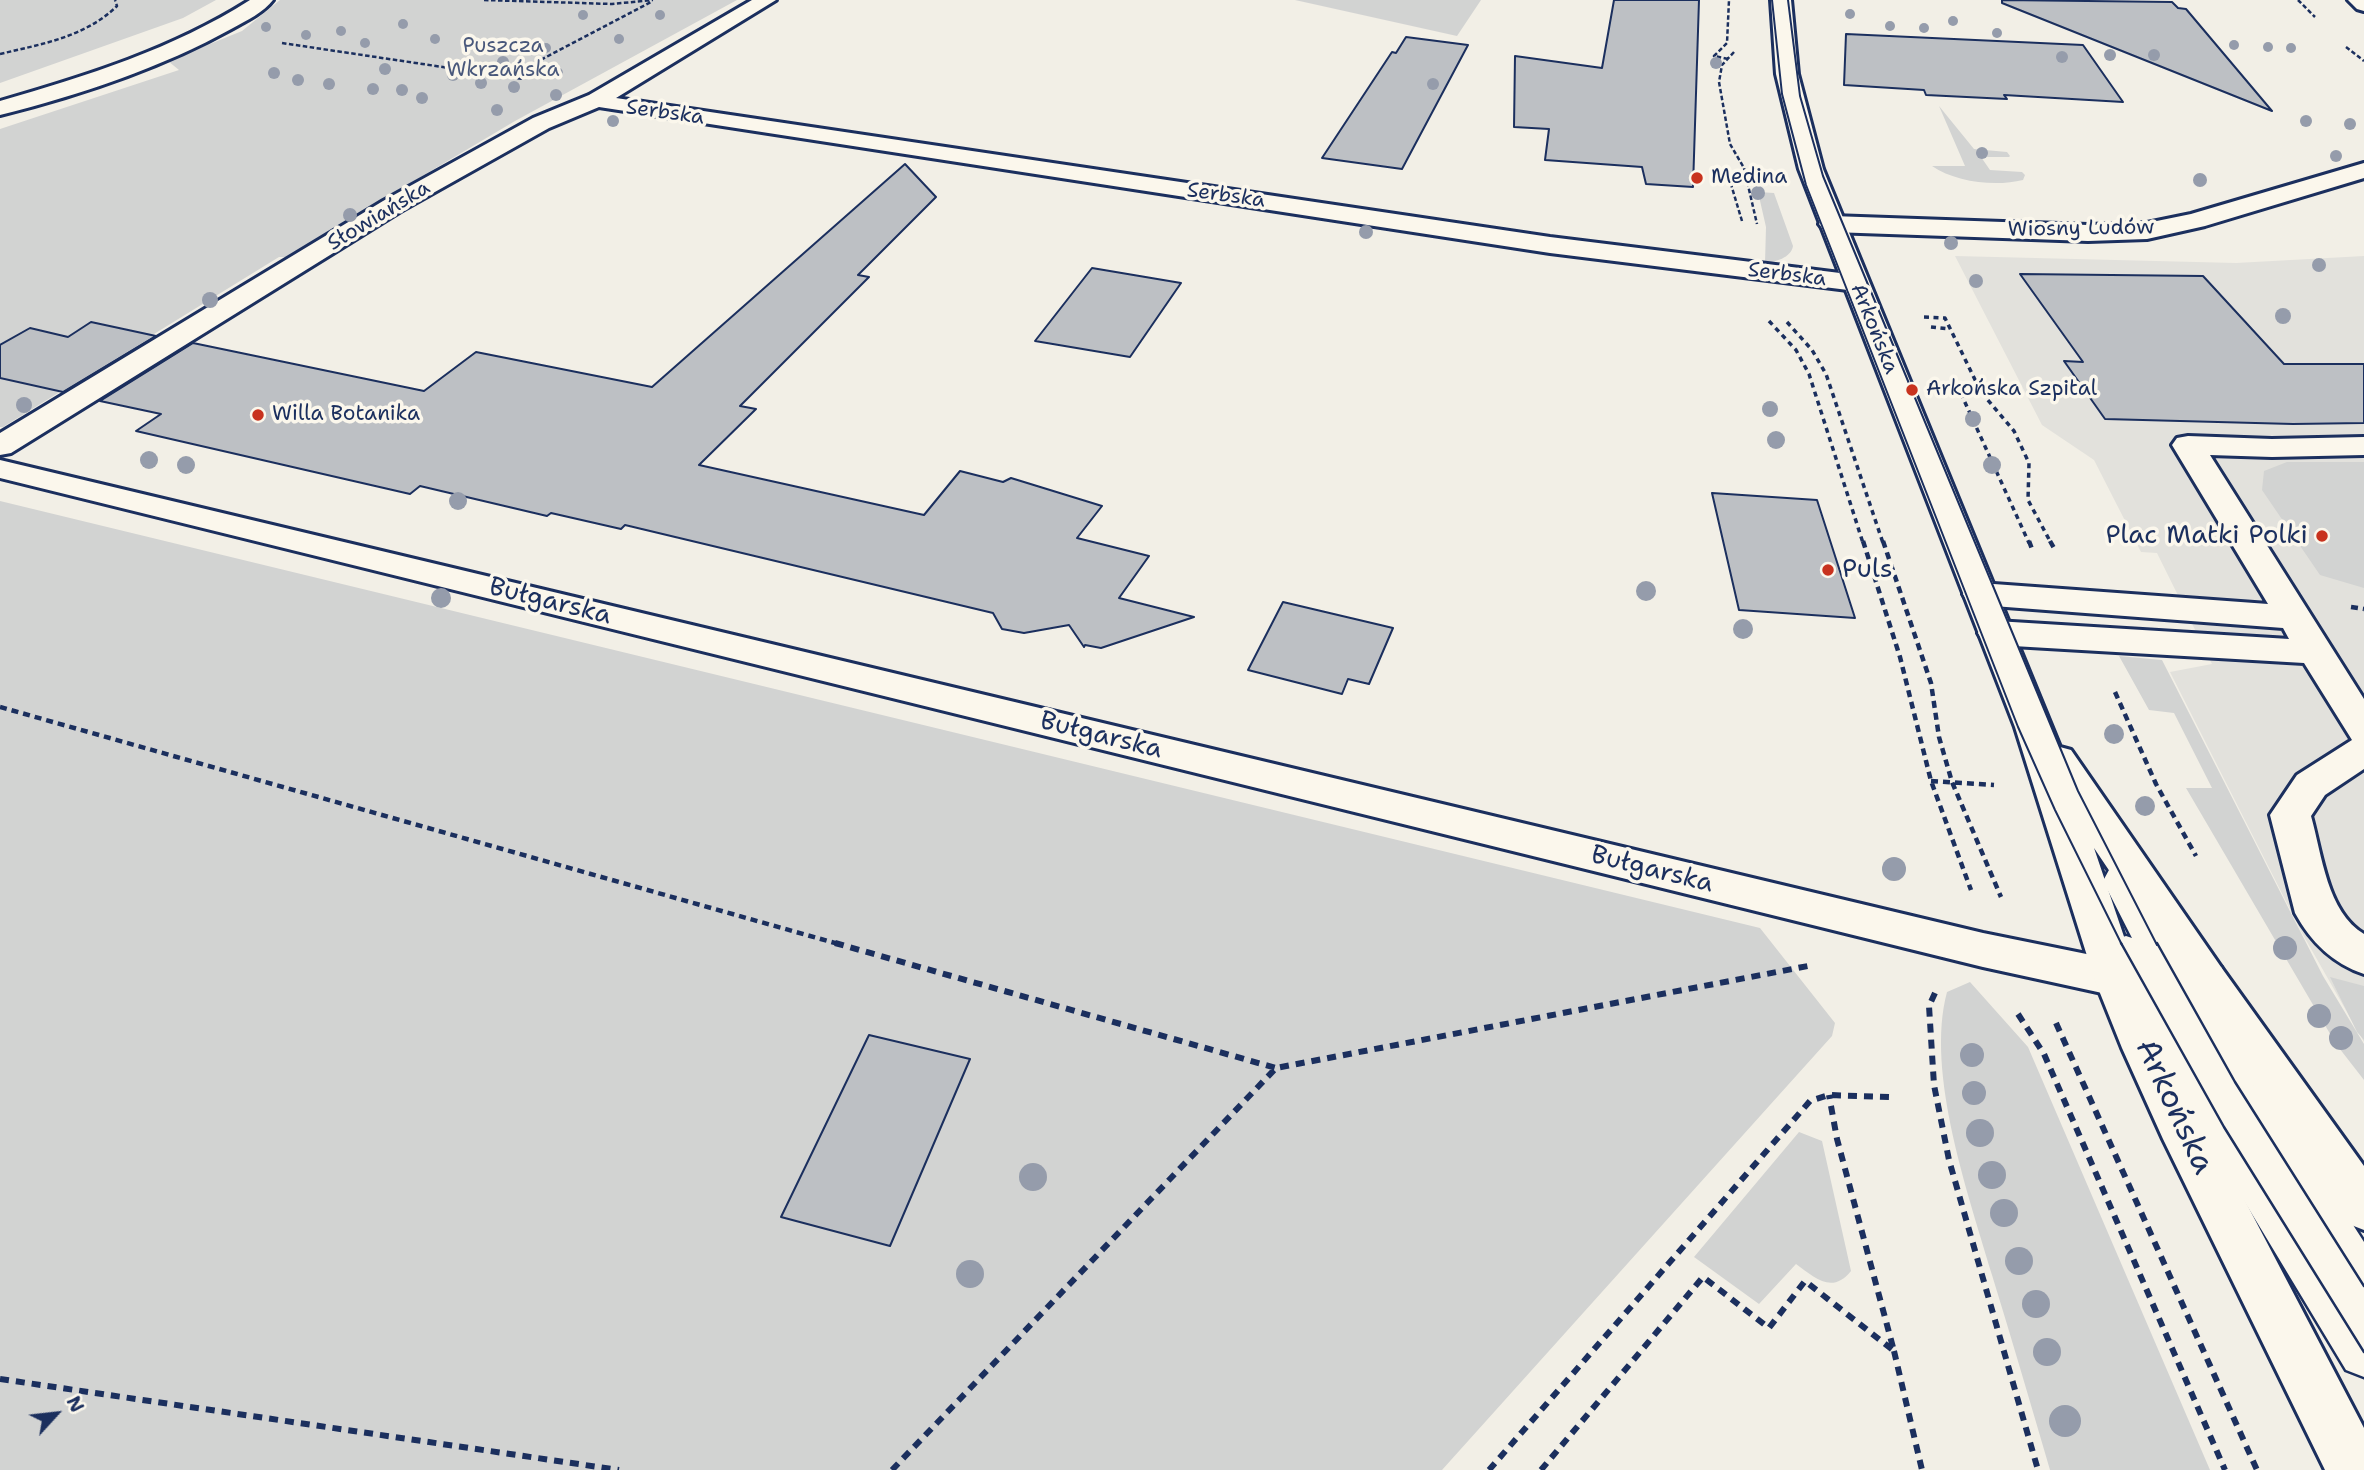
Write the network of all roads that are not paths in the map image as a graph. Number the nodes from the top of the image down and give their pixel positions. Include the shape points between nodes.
1 (263, 0) edge
2 (766, 0) edge
3 (1781, 0) edge
4 (2358, 0) edge
5 (2364, 5) edge
6 (597, 100) junction
7 (0, 108) edge
8 (2364, 170) edge
9 (1832, 224) junction
10 (1856, 283) junction
11 (0, 446) edge
12 (2364, 446) edge
13 (0, 469) edge
14 (1980, 594) junction
15 (2294, 617) junction
16 (1996, 633) junction
17 (2316, 652) junction
18 (2034, 727) junction
19 (2364, 730) edge
20 (2364, 750) edge
21 (2081, 796) joint
22 (2069, 840) joint
23 (2364, 956) edge
24 (2159, 980) junction
25 (2364, 1207) edge
26 (2364, 1286) edge
27 (2364, 1352) edge
28 (2356, 1470) edge

1 - 7 street via 198,40 96,80
2 - 6 street, Słowiańska
3 - 9 street, Arkońska via 1794,109
4 - 5 street
6 - 10 street, Serbska via 1550,245
6 - 11 street, Słowiańska via 541,123 392,206
8 - 9 street, Wiosny Ludów via 2196,221 2147,230 2088,233
9 - 10 street, Arkońska
10 - 14 street, Arkońska
12 - 15 street via 2188,445
13 - 24 street, Bułgarska via 2027,960
14 - 15 street
14 - 16 street, Arkońska
15 - 17 street
16 - 17 street
16 - 18 street, Arkońska
17 - 19 street
18 - 21 street, Arkońska
18 - 22 street, Arkońska
20 - 23 street via 2311,785 2290,815 2317,913 2341,942
21 - 24 lane
22 - 24 lane
24 - 25 street
24 - 26 lane via 2235,1082
24 - 27 lane via 2224,1127
24 - 28 street, Arkońska via 2180,1124

